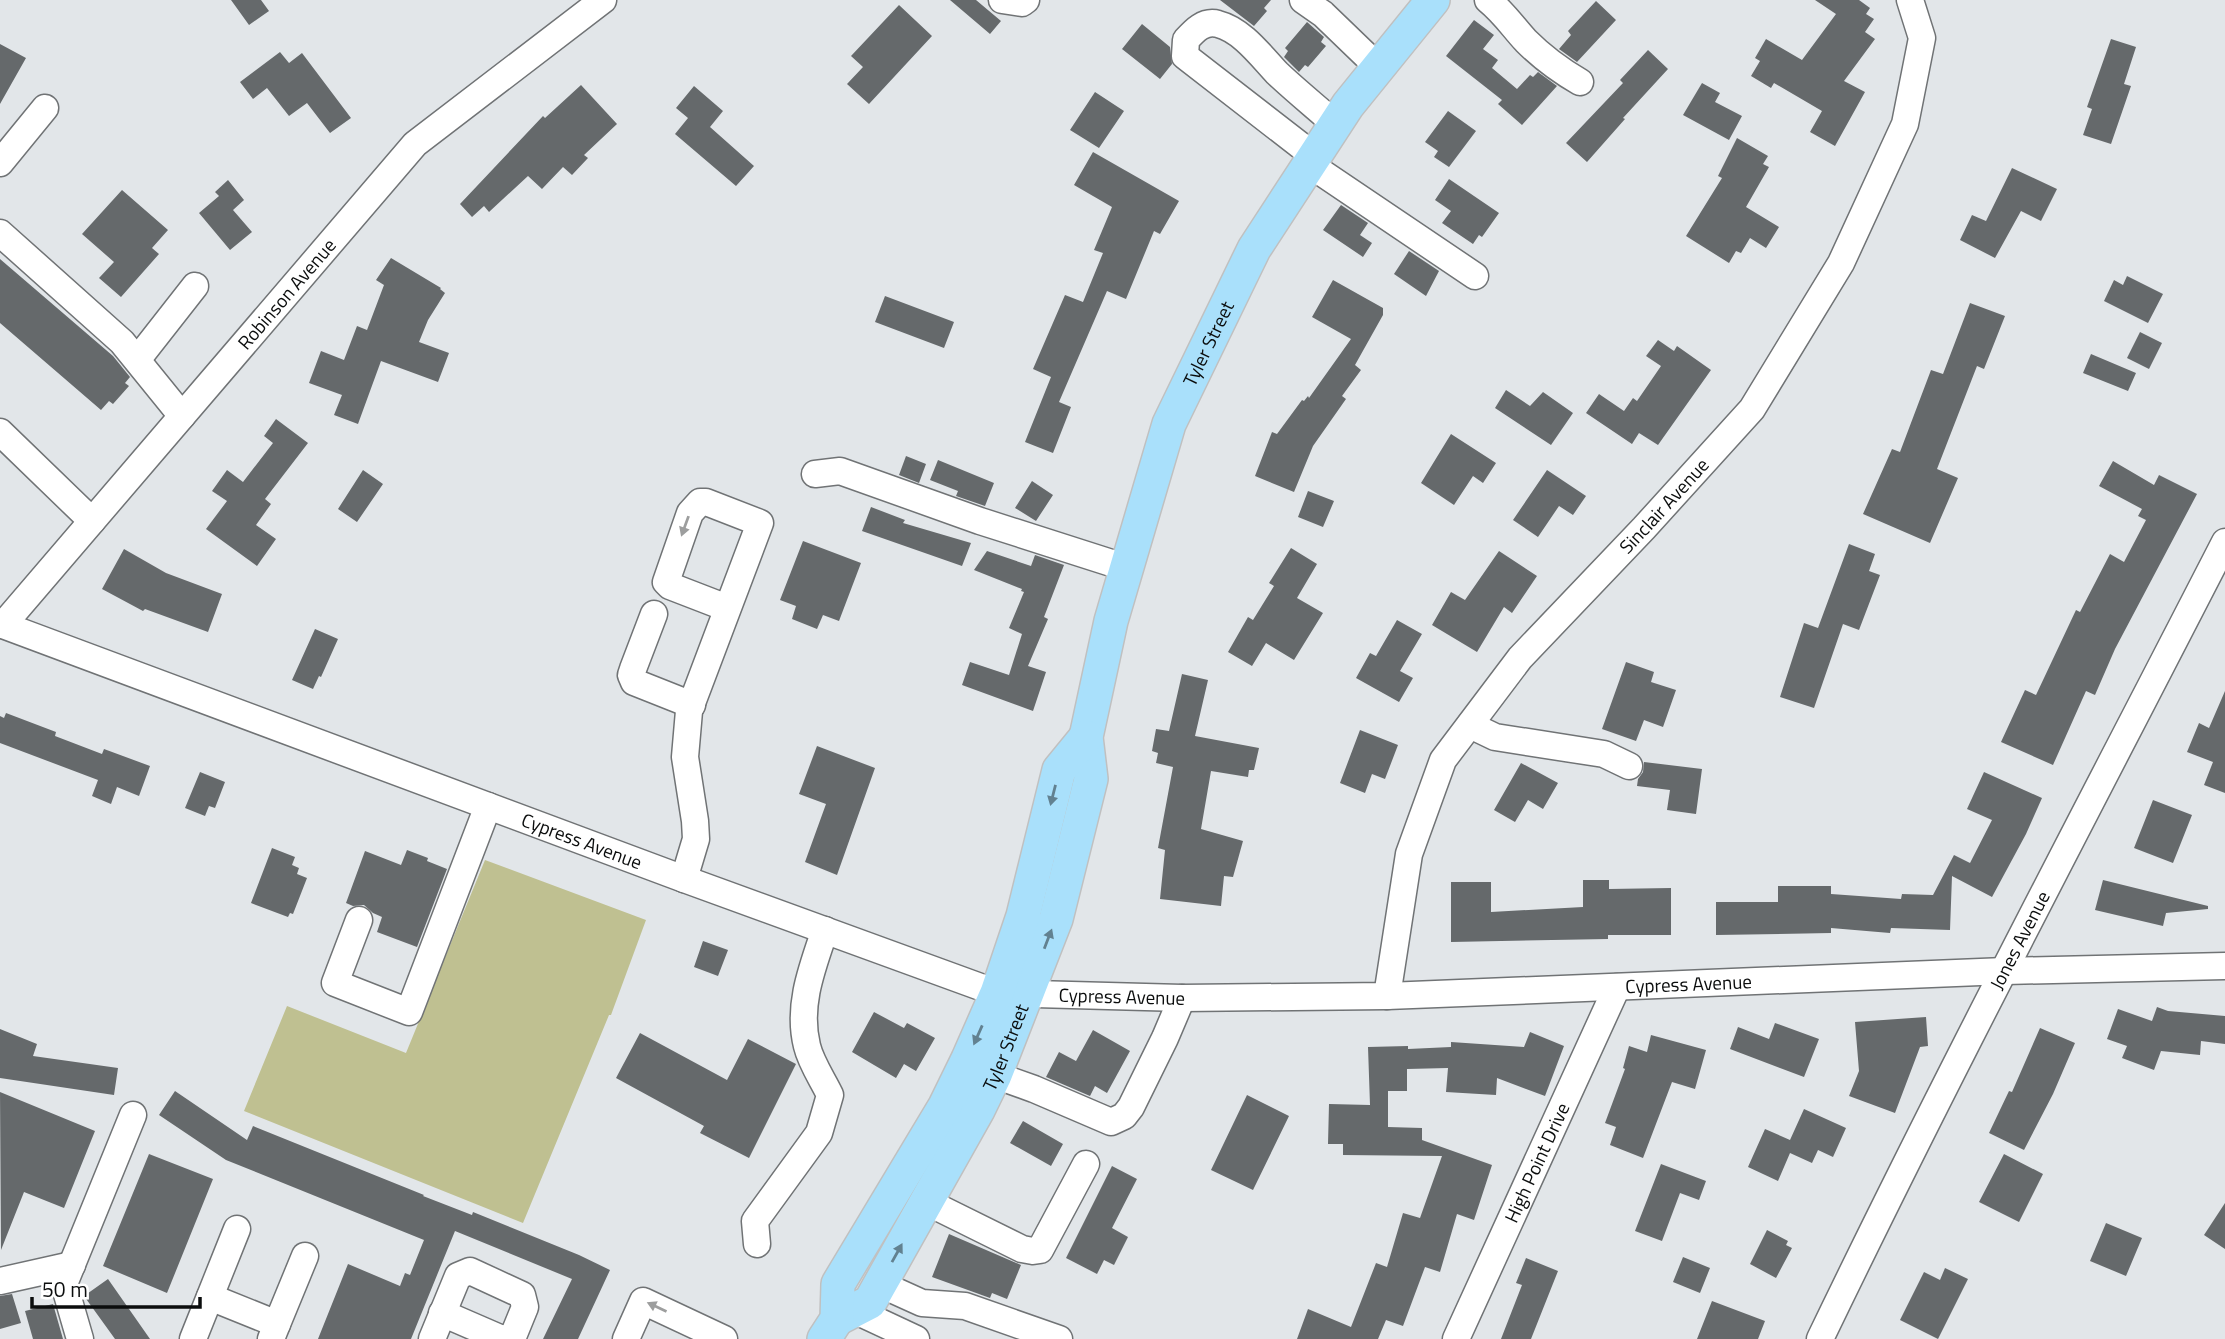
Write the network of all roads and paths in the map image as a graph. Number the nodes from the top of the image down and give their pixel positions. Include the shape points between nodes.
1 (603, 0) edge
2 (1002, 0) edge
3 (1027, 0) edge
4 (1304, 0) edge
5 (1433, 0) edge
6 (1488, 0) edge
7 (1910, 0) edge
8 (1378, 67) junction
9 (1580, 82) dead end
10 (45, 108) dead end
11 (1335, 124) junction
12 (1311, 160) junction
13 (0, 163) edge
14 (0, 233) edge
15 (1475, 276) dead end
16 (195, 286) dead end
17 (137, 360) junction
18 (182, 416) junction
19 (0, 432) edge
20 (814, 474) dead end
21 (92, 521) junction
22 (2225, 542) edge
23 (1127, 568) junction
24 (727, 608) junction
25 (654, 614) dead end
26 (1, 624) edge
27 (692, 705) junction
28 (1470, 725) junction
29 (1629, 766) dead end
30 (488, 806) junction
31 (684, 879) junction
32 (359, 920) dead end
33 (825, 930) junction
34 (2225, 966) edge
35 (2006, 971) junction
36 (1617, 987) junction
37 (1013, 993) junction
38 (1387, 996) junction
39 (1182, 998) junction
40 (995, 1075) junction
41 (133, 1115) dead end
42 (1086, 1164) dead end
43 (925, 1201) junction
44 (237, 1229) dead end
45 (757, 1244) dead end
46 (306, 1256) dead end
47 (72, 1265) junction
48 (0, 1281) edge
49 (880, 1284) junction
50 (210, 1297) junction
51 (442, 1313) junction
52 (838, 1322) edge
53 (274, 1331) edge
54 (80, 1339) edge
55 (193, 1339) edge
56 (432, 1339) edge
57 (503, 1339) edge
58 (626, 1339) edge
59 (724, 1339) edge
60 (916, 1339) edge
61 (1059, 1339) edge
62 (1456, 1339) edge
63 (1820, 1339) edge

1 - 18 street, Robinson Avenue via 415,144
2 - 3 street
4 - 8 street
5 - 8 main road, Tyler Street
6 - 9 street via 1505,13 1526,41
7 - 28 street, Sinclair Avenue via 1922,38 1905,124 1841,263 1752,409 1520,658
8 - 11 main road, Tyler Street
10 - 13 street
11 - 12 main road, Tyler Street
11 - 12 street via 1246,40 1218,24 1205,24 1186,40 1185,56
12 - 15 street
12 - 23 main road, Tyler Street via 1254,249 1170,424
14 - 17 street
16 - 17 street
17 - 18 street
18 - 21 street, Robinson Avenue
19 - 21 street
20 - 23 street via 840,471
21 - 26 street, Robinson Avenue
22 - 35 street, Jones Avenue
23 - 37 main road, Tyler Street via 1086,737 1091,779 1056,919
24 -> 24 street via 760,523 700,502 690,513 666,582
24 - 27 street
25 - 27 street via 631,675 640,685
26 - 30 street, Cypress Avenue
27 - 31 street via 685,757 695,839
28 - 29 street via 1495,737 1604,754
28 - 38 street, Sinclair Avenue via 1443,760 1409,854
30 - 31 street, Cypress Avenue
30 - 32 street via 409,1012 335,983
31 - 33 street, Cypress Avenue
33 - 37 street, Cypress Avenue
33 - 45 street via 807,981 803,1017 807,1048 830,1095 818,1133 755,1221
34 - 35 street, Cypress Avenue
35 - 36 street, Cypress Avenue
35 - 63 street, Jones Avenue via 1906,1160
36 - 38 street, Cypress Avenue
36 - 62 street, High Point Drive
37 - 39 street, Cypress Avenue
37 - 40 main road, Tyler Street
37 -> 52 main road, Tyler Street via 838,1284
38 - 39 street, Cypress Avenue
39 - 40 street via 1130,1107 1117,1120 1111,1122
40 - 43 main road, Tyler Street
41 - 47 street
42 - 43 street via 1040,1250 1022,1249
49 -> 43 main road, Tyler Street
44 - 50 street
46 - 53 street
47 - 48 street
47 - 54 street via 64,1284
49 - 52 main road, Tyler Street via 870,1302
49 - 61 street via 922,1303 965,1306
50 - 53 street
50 - 55 street
51 - 56 street
51 - 57 street
51 - 57 street via 458,1276 470,1271 522,1295 525,1307 514,1334
52 - 60 street
59 -> 58 street via 643,1301

